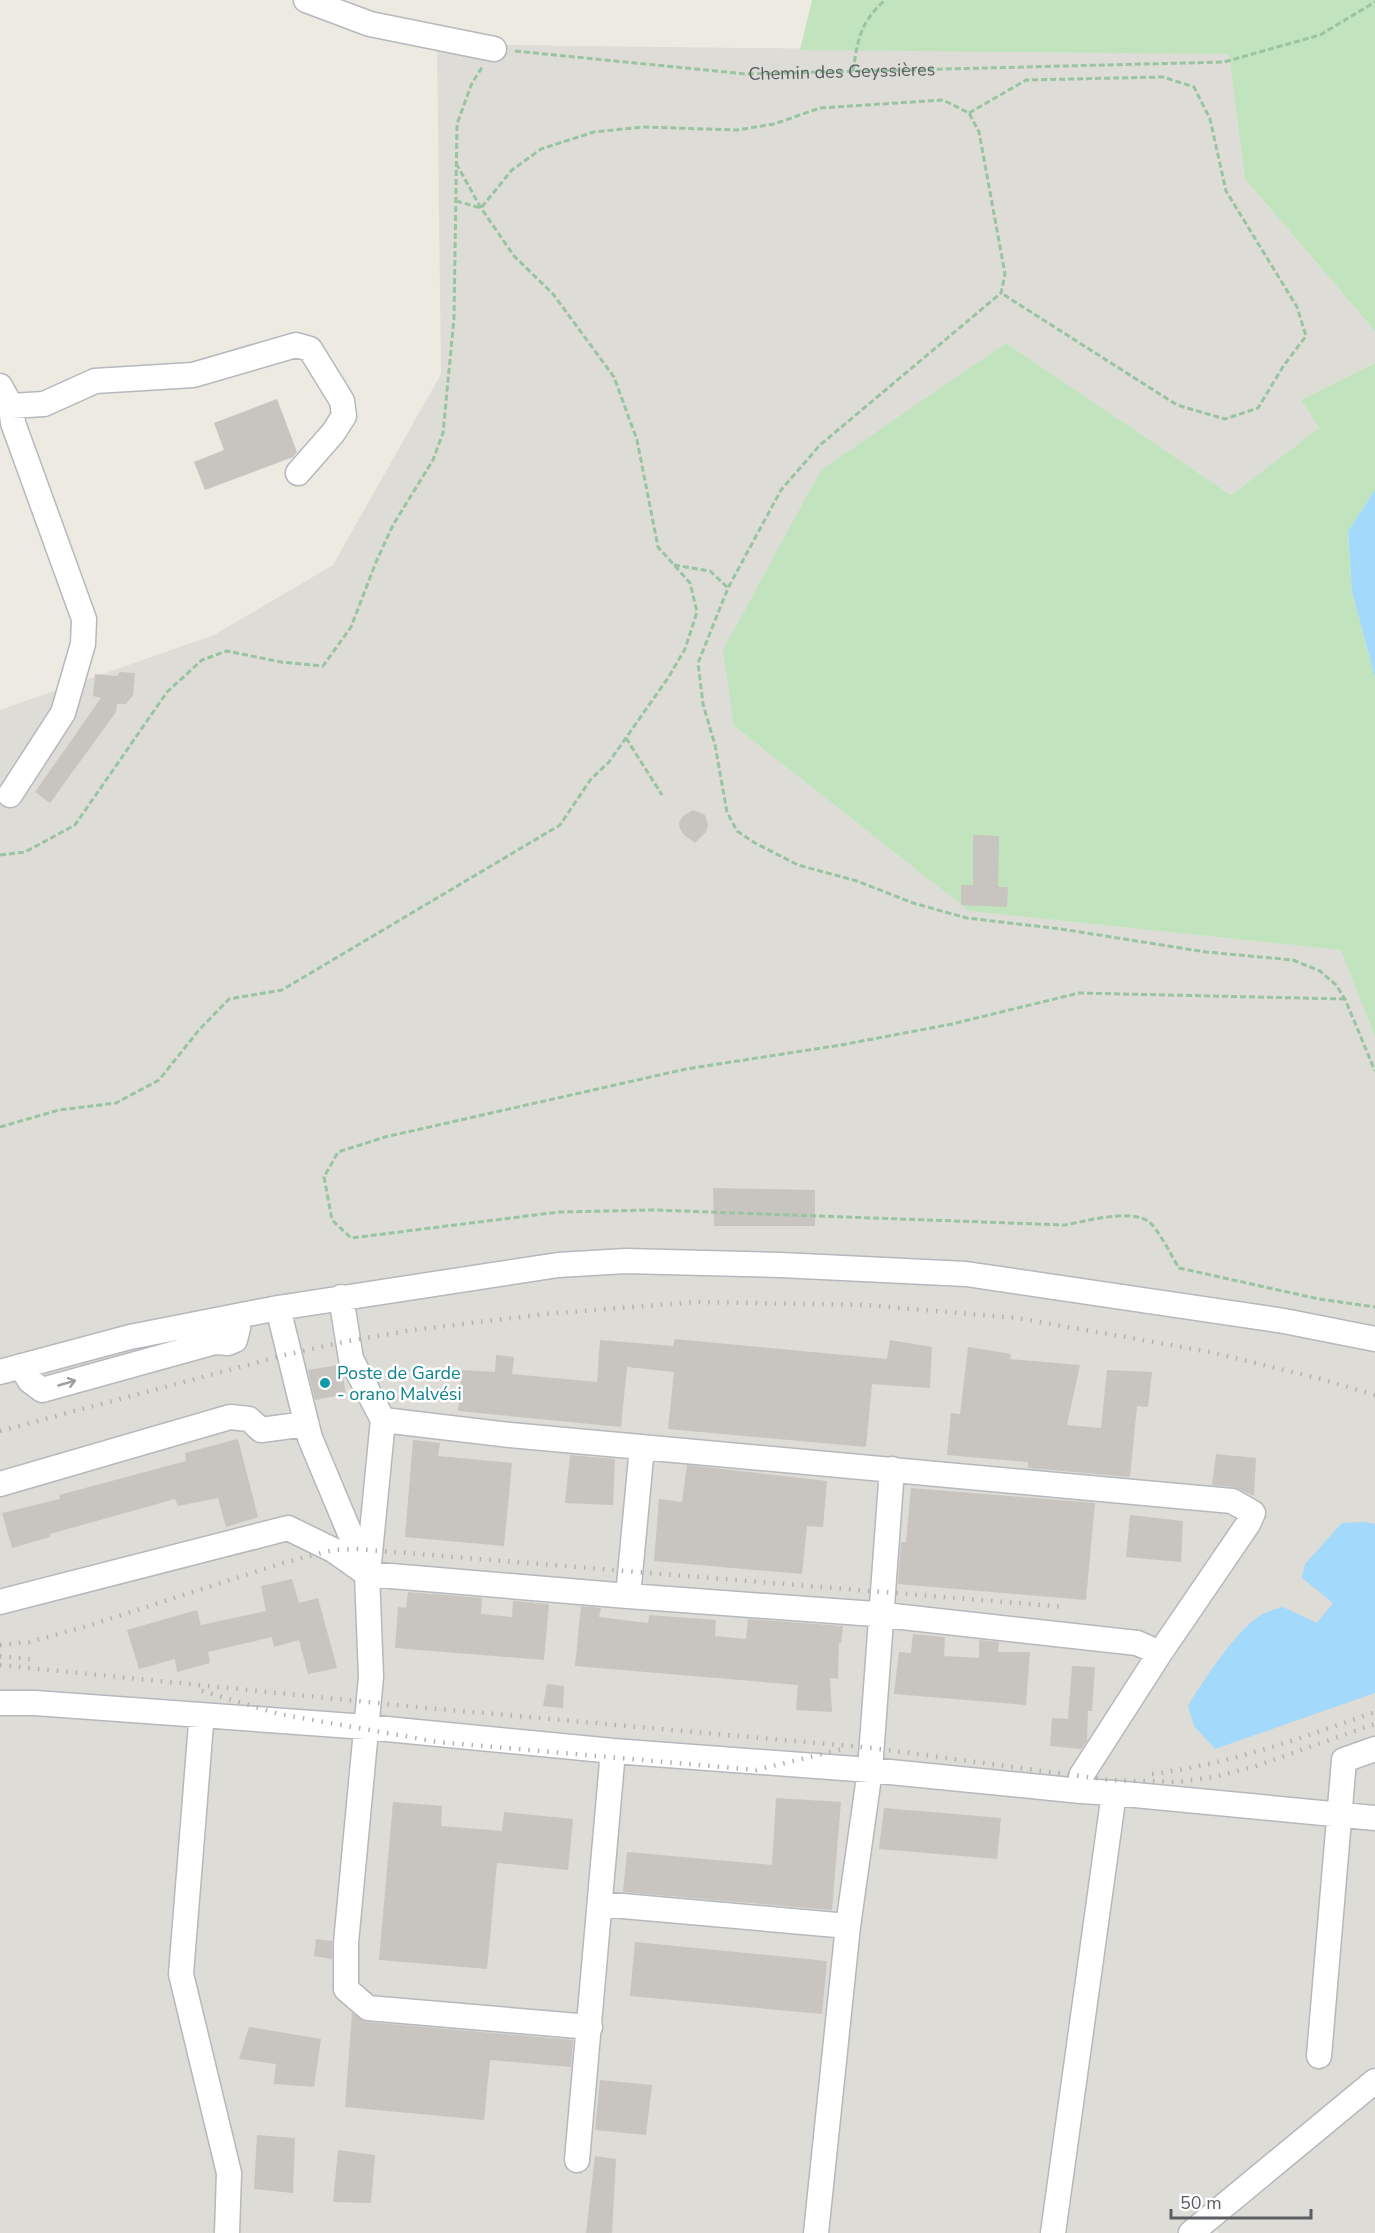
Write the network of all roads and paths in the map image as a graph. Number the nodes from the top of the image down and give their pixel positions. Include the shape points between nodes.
1 (306, 0) edge
2 (885, 0) edge
3 (1375, 2) edge
4 (494, 49) junction
5 (853, 71) junction
6 (969, 113) junction
7 (456, 163) junction
8 (456, 201) junction
9 (481, 207) junction
10 (1001, 293) junction
11 (5, 396) edge
12 (298, 474) dead end
13 (674, 564) junction
14 (728, 588) junction
15 (626, 738) junction
16 (10, 795) dead end
17 (662, 795) dead end
18 (0, 855) edge
19 (1345, 999) junction
20 (1375, 1071) edge
21 (0, 1127) edge
22 (341, 1297) junction
23 (1375, 1307) edge
24 (278, 1308) junction
25 (1375, 1339) edge
26 (11, 1369) edge
27 (383, 1420) junction
28 (306, 1424) junction
29 (642, 1447) junction
30 (892, 1470) junction
31 (0, 1484) edge
32 (367, 1574) junction
33 (628, 1596) junction
34 (0, 1602) edge
35 (882, 1615) junction
36 (1160, 1653) junction
37 (0, 1704) edge
38 (201, 1724) dead end
39 (366, 1727) junction
40 (1375, 1749) edge
41 (613, 1751) junction
42 (870, 1770) junction
43 (1081, 1791) junction
44 (1114, 1793) junction
45 (1339, 1814) junction
46 (1375, 1818) edge
47 (600, 1904) junction
48 (848, 1926) junction
49 (590, 2027) junction
50 (1319, 2056) dead end
51 (1375, 2081) edge
52 (577, 2160) dead end
53 (1196, 2231) edge
54 (227, 2233) edge
55 (816, 2233) edge
56 (1053, 2233) edge

1 - 4 street via 370,24
2 - 5 path via 870,14 857,39
3 - 5 path, Chemin des Geyssières via 1320,35 1224,62
4 - 5 path, Chemin des Geyssières via 746,74
4 - 7 path via 472,83 457,124
6 - 9 path via 944,100 895,102 820,108 774,124 737,130 643,127 594,132 541,149 512,170
6 - 10 path via 979,132 1005,274
6 - 10 path via 1026,81 1163,76 1194,87 1210,119 1226,191 1298,308 1306,336 1258,408 1226,418 1177,405
7 - 8 path
7 - 9 path
8 - 9 path
8 - 18 path via 453,339 443,433 433,460 388,534 351,627 323,666 227,651 202,660 167,692 75,825 25,852
9 - 13 path via 514,256 552,294 614,376 638,440 658,547
10 - 14 path via 820,445 781,490
11 - 12 street via 44,404 95,381 193,375 296,345 309,349 342,402 344,416
11 - 16 street via 84,619 83,644 63,713
13 - 14 path via 710,571
13 - 15 path via 690,583 698,612 686,649
14 - 19 path via 698,663 727,812 737,831 754,843 798,865 967,918 1206,952 1293,960 1320,971
15 - 17 path
15 - 21 path via 591,779 560,825 282,990 229,999 159,1080 116,1103 59,1110
19 - 20 path
19 - 23 path via 1079,993 941,1026 686,1069 385,1137 338,1152 324,1177 332,1220 351,1238 559,1212 654,1210 1065,1225 1123,1215 1148,1221 1179,1268 1319,1299
22 - 24 street
22 - 25 street via 558,1265 626,1261 781,1265 966,1274 1250,1316
22 - 27 street via 351,1359
24 - 26 street via 130,1337
24 - 28 street
27 - 29 street
27 - 32 street
28 - 31 street via 261,1430 249,1419 230,1417
28 - 32 street
29 - 30 street
29 - 33 street
30 - 35 street
30 - 36 street via 1232,1501 1253,1513
32 - 33 street
32 - 34 street via 333,1550 288,1528
32 - 39 street via 371,1677
33 - 35 street
35 - 36 street via 1137,1642
35 - 42 street
36 - 43 street via 1081,1776
37 - 39 street via 35,1703
38 - 54 street via 181,1974 229,2174
39 - 41 street
39 - 49 street via 346,1943 346,1989 368,2008
40 - 45 street via 1344,1760
41 - 42 street
41 - 47 street
42 - 43 street
42 - 48 street
43 - 44 street
44 - 45 street
44 - 56 street
45 - 46 street
45 - 50 street
47 - 48 street
47 - 49 street
48 - 55 street
49 - 52 street
51 - 53 street

